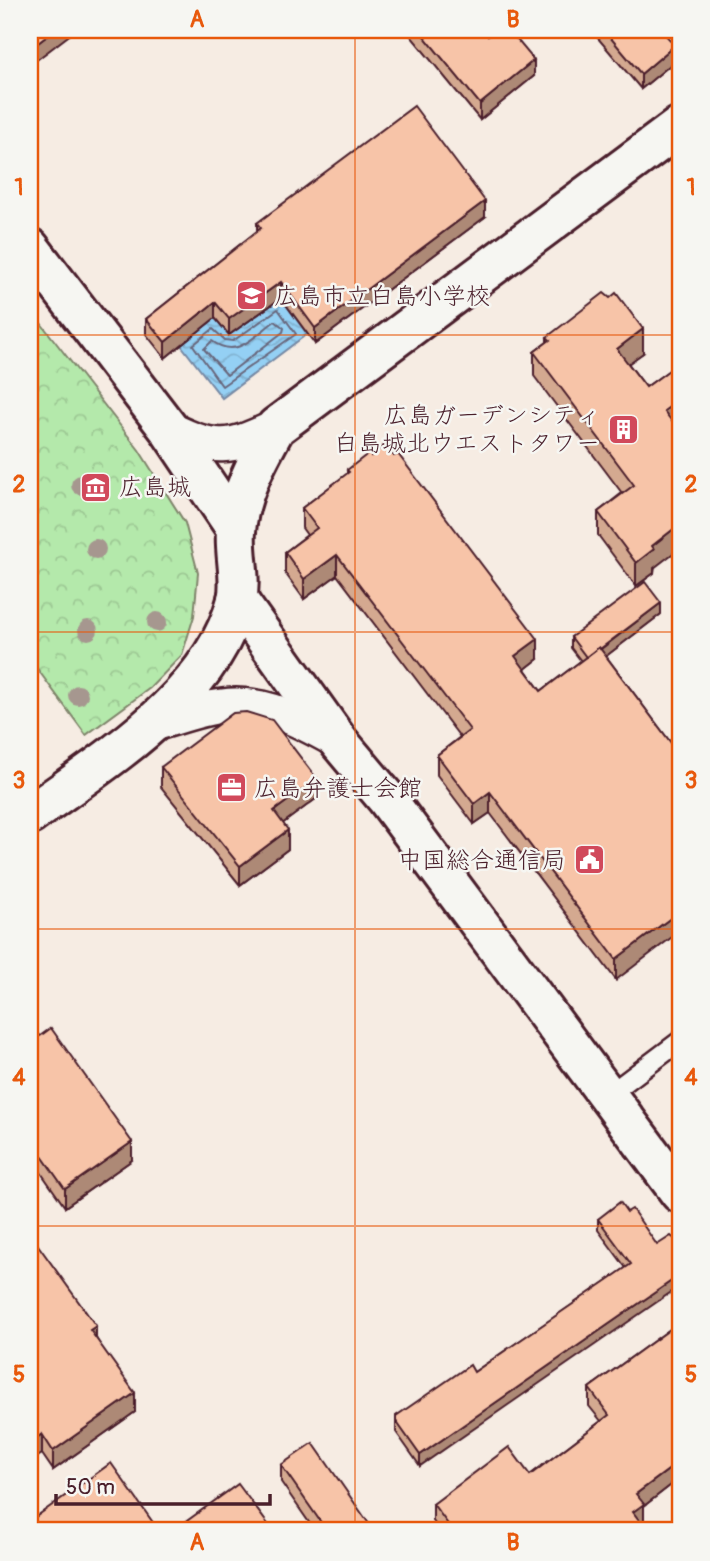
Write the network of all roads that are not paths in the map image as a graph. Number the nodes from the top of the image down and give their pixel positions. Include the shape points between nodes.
1 (680, 126) edge
2 (30, 248) edge
3 (276, 427) junction
4 (169, 428) junction
5 (236, 530) junction
6 (237, 599) junction
7 (154, 724) junction
8 (339, 741) junction
9 (30, 815) edge
10 (680, 1041) edge
11 (607, 1096) junction
12 (680, 1194) edge

1 - 3 street
2 - 4 street
3 - 4 street via 232,446 200,443
3 - 5 street via 245,491
4 - 5 street
5 - 6 street
6 - 7 street via 212,655
6 - 8 street
7 - 8 street via 223,706 250,707 299,719
7 - 9 street
8 - 11 street
10 - 11 lane
11 - 12 street

